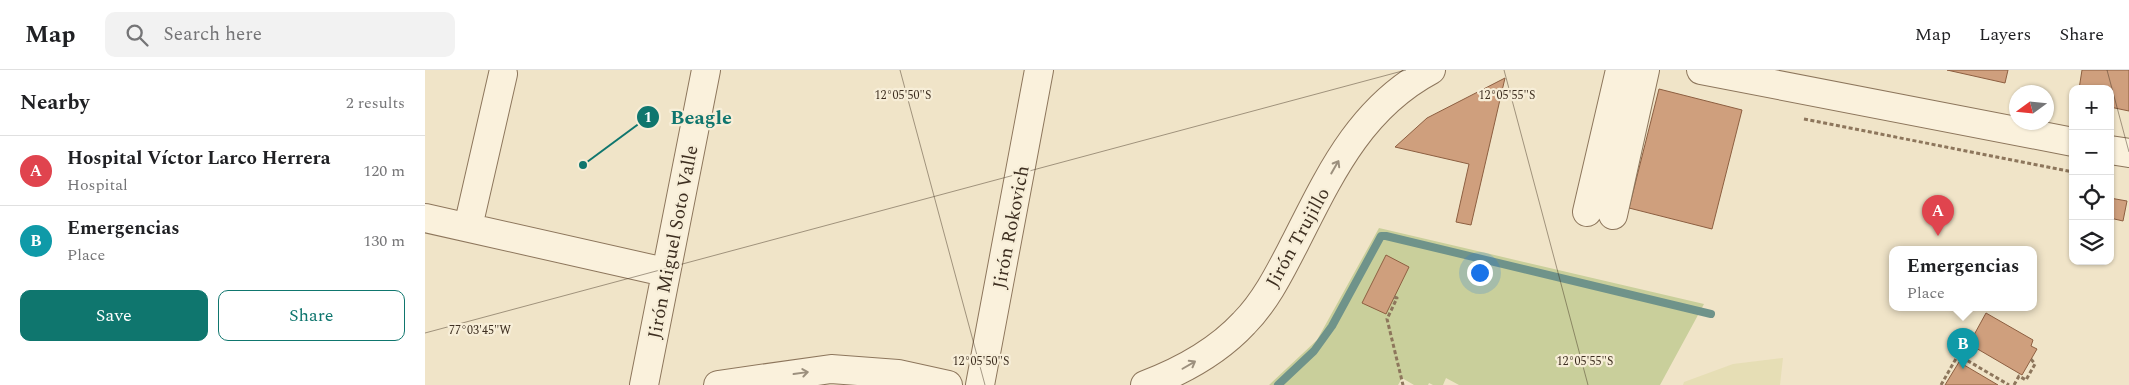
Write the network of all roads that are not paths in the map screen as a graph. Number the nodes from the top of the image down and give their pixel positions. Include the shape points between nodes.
1 (706, 70) edge
2 (1039, 70) edge
3 (1431, 70) edge
4 (1620, 70) edge
5 (1645, 70) edge
6 (1701, 70) edge
7 (503, 74) dead end
8 (2069, 141) edge
9 (2114, 151) edge
10 (2129, 153) edge
11 (425, 218) edge
12 (468, 227) junction
13 (665, 272) junction
14 (644, 385) edge
15 (718, 385) edge
16 (948, 385) edge
17 (980, 385) edge
18 (1145, 385) edge

1 - 13 street, Jirón Miguel Soto Valle
2 - 17 street, Jirón Rokovich
18 -> 3 street, Jirón Trujillo via 1170,376 1215,349 1245,322 1276,278 1355,135 1389,98
4 - 5 street via 1600,214
6 - 8 street
7 - 12 street
9 - 10 street
11 - 12 street
12 - 13 street
13 - 14 street, Jirón Miguel Soto Valle
15 -> 16 street via 831,369 898,374

